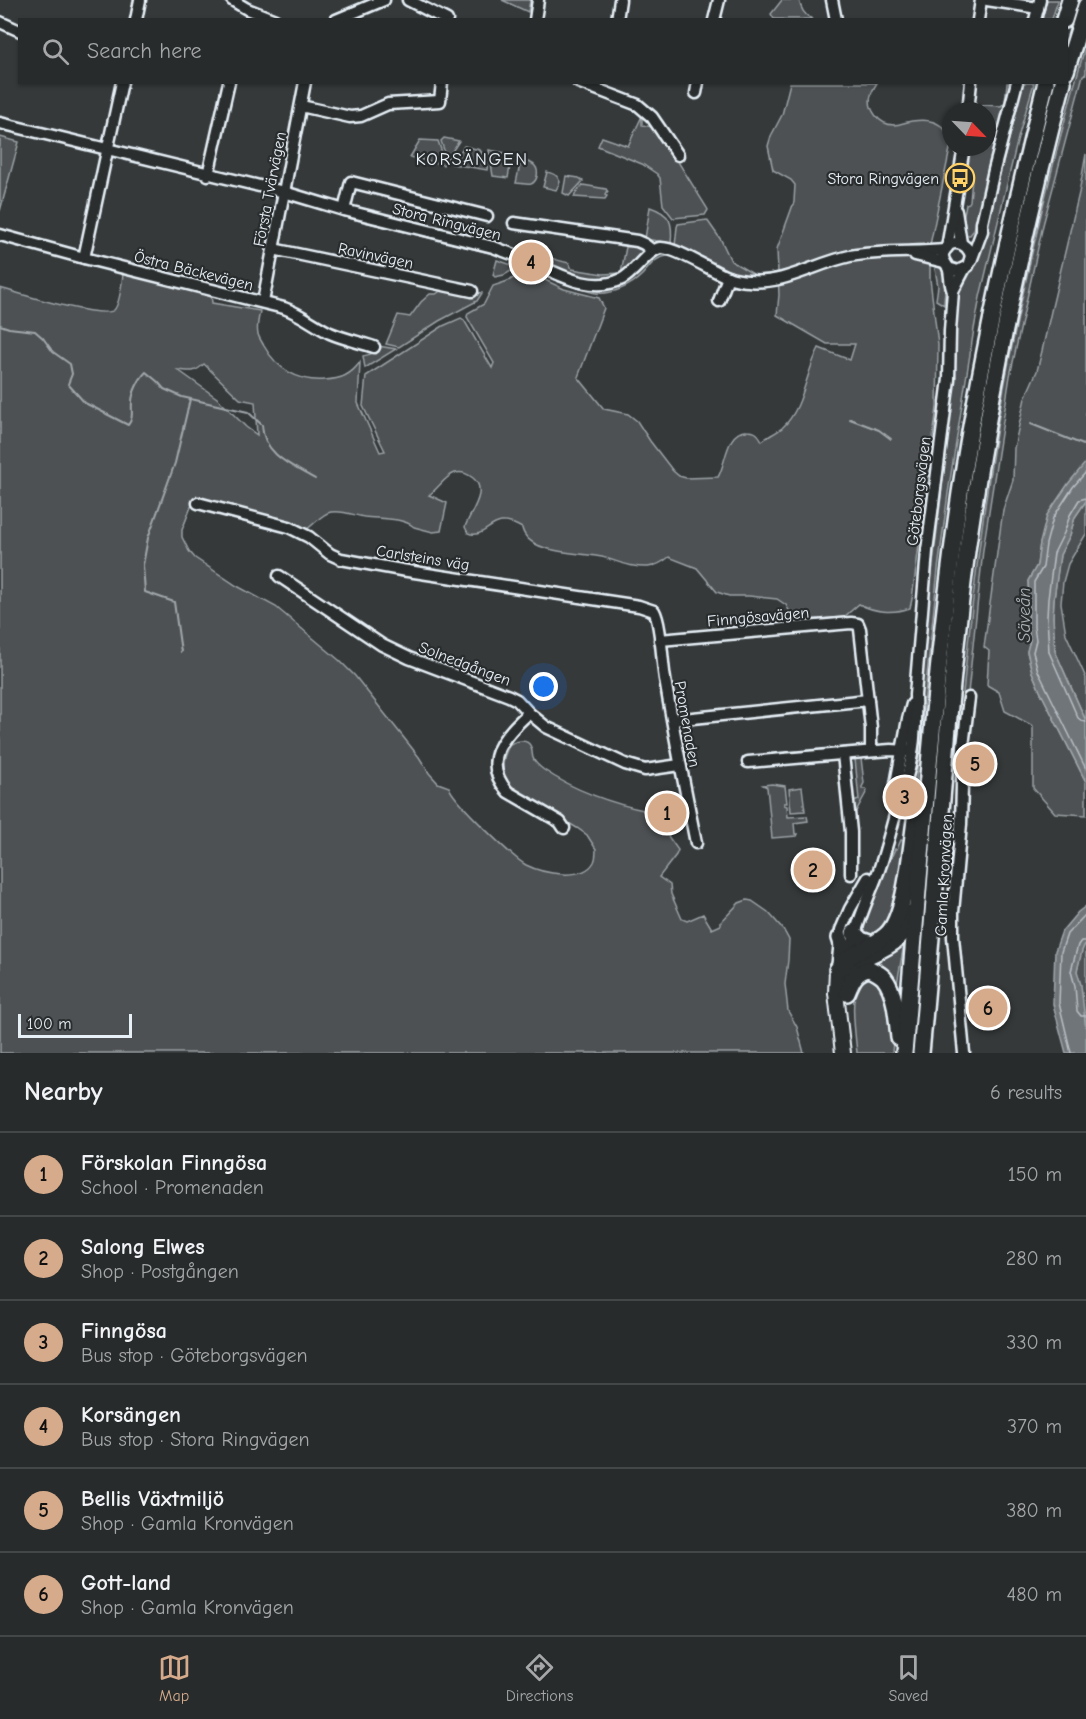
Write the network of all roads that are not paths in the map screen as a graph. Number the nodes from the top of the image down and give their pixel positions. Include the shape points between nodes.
1 (140, 0) edge
2 (232, 0) edge
3 (384, 0) edge
4 (408, 0) edge
5 (538, 0) edge
6 (620, 0) edge
7 (719, 0) edge
8 (832, 0) edge
9 (981, 0) edge
10 (987, 0) edge
11 (1070, 0) edge
12 (1086, 6) edge
13 (1038, 9) edge
14 (245, 14) edge
15 (136, 18) edge
16 (265, 18) edge
17 (341, 18) edge
18 (443, 18) edge
19 (535, 18) edge
20 (617, 18) edge
21 (714, 18) edge
22 (836, 18) edge
23 (978, 18) edge
24 (1065, 18) edge
25 (0, 22) edge
26 (18, 30) edge
27 (1068, 64) edge
28 (122, 84) edge
29 (229, 84) edge
30 (305, 84) edge
31 (442, 84) edge
32 (589, 84) edge
33 (971, 84) edge
34 (1016, 84) edge
35 (1046, 84) edge
36 (1062, 84) edge
37 (606, 87) edge
38 (969, 102) edge
39 (301, 106) junction
40 (0, 123) edge
41 (108, 150) junction
42 (678, 155) dead end
43 (963, 156) edge
44 (208, 175) junction
45 (284, 192) junction
46 (956, 196) junction
47 (344, 210) junction
48 (487, 216) dead end
49 (514, 223) dead end
50 (982, 223) junction
51 (0, 235) edge
52 (962, 244) junction
53 (273, 249) junction
54 (946, 249) junction
55 (653, 251) junction
56 (906, 252) junction
57 (84, 258) junction
58 (946, 265) junction
59 (968, 265) junction
60 (728, 277) junction
61 (472, 291) dead end
62 (953, 291) junction
63 (719, 301) dead end
64 (263, 302) junction
65 (374, 347) dead end
66 (198, 503) dead end
67 (279, 576) dead end
68 (654, 611) joint
69 (660, 640) junction
70 (969, 698) dead end
71 (868, 700) junction
72 (935, 705) junction
73 (529, 713) junction
74 (673, 720) junction
75 (871, 751) junction
76 (907, 751) junction
77 (843, 754) junction
78 (748, 762) dead end
79 (680, 765) junction
80 (942, 801) junction
81 (564, 828) dead end
82 (696, 843) dead end
83 (922, 854) junction
84 (850, 874) dead end
85 (847, 936) junction
86 (872, 944) junction
87 (852, 965) junction
88 (847, 993) junction
89 (843, 1053) edge
90 (852, 1053) edge
91 (902, 1053) edge
92 (921, 1053) edge
93 (929, 1053) edge
94 (964, 1053) edge

1 - 15 street
2 - 14 street
3 - 17 street
4 - 18 street
5 - 19 street
6 - 20 street
7 - 21 street
8 - 22 street
9 - 23 street
10 - 13 street
11 - 24 highway
12 - 27 highway
14 - 16 street
25 - 26 street
28 - 41 street
29 - 44 street
30 - 39 street, Första Tvärvägen
31 - 39 street via 440,101 388,104 356,117
32 - 37 street
33 - 38 street
34 - 50 street, Göteborgsvägen
35 - 72 highway via 1001,273 972,420
36 - 80 highway via 1005,328 976,492
37 - 42 street via 652,117
39 - 45 street, Första Tvärvägen
40 - 41 street, Stora Ringvägen
41 - 44 street, Stora Ringvägen
41 - 57 street
43 - 46 street
44 - 45 street, Stora Ringvägen
45 - 47 street, Stora Ringvägen
45 - 53 street, Första Tvärvägen
46 - 52 street
46 - 54 street
47 - 48 street via 351,182
47 - 55 street, Stora Ringvägen via 493,247 591,284 622,279
49 - 55 street via 637,241
50 - 52 street via 974,236
50 - 59 street, Göteborgsvägen
51 - 57 street, Östra Bäckevägen
52 - 54 street
52 - 59 street via 970,251
53 - 61 street, Ravinvägen
53 - 64 street, Första Tvärvägen
54 - 56 street
54 - 58 street
55 - 60 street via 667,248
56 - 58 street
56 - 60 street via 850,256 768,281
57 - 64 street, Östra Bäckevägen
58 - 59 street via 955,271
58 - 62 street, Göteborgsvägen
59 - 62 street, Göteborgsvägen
60 - 63 street
62 - 76 street, Göteborgsvägen via 949,379
64 - 65 street, Östra Bäckevägen via 292,311 345,339
66 - 68 street, Carlsteins väg via 289,527 341,559
67 - 73 street, Solnedgången via 382,645 509,696
68 - 69 street, Promenaden
69 - 71 street, Finngösavägen via 858,624
69 - 74 street, Promenaden
70 - 94 street, Gamla Kronvägen via 953,912
71 - 74 street
71 - 75 street
72 - 83 highway
72 - 86 highway via 900,910 889,932
73 - 79 street, Solnedgången via 546,727 636,768 652,770
73 - 81 street via 502,740 496,755 498,775 508,792
74 - 79 street, Promenaden
75 - 76 street
75 - 77 street
76 - 85 street, Göteborgsvägen via 909,771 884,854
77 - 78 street
77 - 84 street via 851,832
79 - 82 street, Promenaden
80 - 92 highway
80 - 93 highway
83 - 87 highway via 913,908 903,934 888,948
83 - 91 highway
85 - 86 highway
85 - 87 highway via 842,947
86 - 87 highway
87 - 88 street
87 - 88 highway via 863,970 854,977
87 - 89 main road via 836,993
87 - 91 highway via 886,981 896,1012
88 - 90 main road

